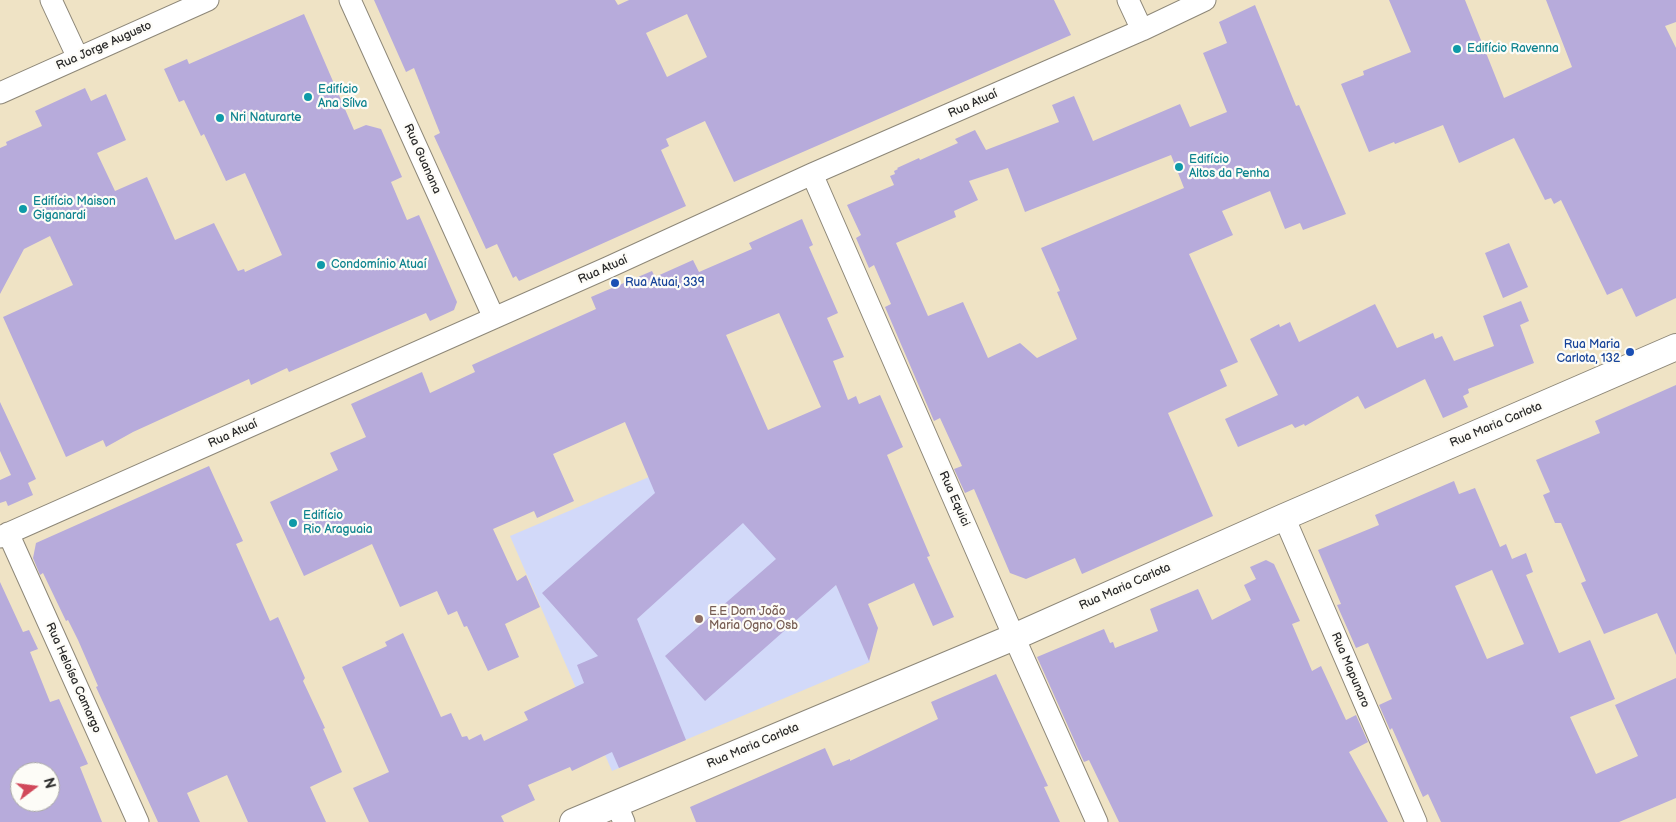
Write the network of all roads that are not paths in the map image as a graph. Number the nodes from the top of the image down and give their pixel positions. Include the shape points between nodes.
1 (50, 0) edge
2 (208, 0) edge
3 (350, 0) edge
4 (1128, 0) edge
5 (1205, 0) edge
6 (1142, 30) junction
7 (78, 58) junction
8 (0, 93) edge
9 (812, 174) junction
10 (494, 318) junction
11 (1676, 347) edge
12 (1284, 517) junction
13 (4, 535) edge
14 (1014, 636) junction
15 (620, 813) edge
16 (138, 822) edge
17 (573, 822) edge
18 (1097, 822) edge
19 (1416, 822) edge

1 - 7 street
2 - 7 street, Rua Jorge Augusto
3 - 10 street, Rua Guanana
4 - 6 street
5 - 6 street, Rua Atuaí
6 - 9 street, Rua Atuaí
7 - 8 street, Rua Jorge Augusto
9 - 10 street, Rua Atuaí
9 - 14 street, Rua Equici
10 - 13 street, Rua Atuaí
11 - 12 street, Rua Maria Carlota
12 - 14 street, Rua Maria Carlota
12 - 19 street, Rua Mapunaro
13 - 16 street, Rua Heloísa Camargo
14 - 15 street, Rua Maria Carlota
14 - 18 street, Rua Equici
15 - 17 street, Rua Maria Carlota

